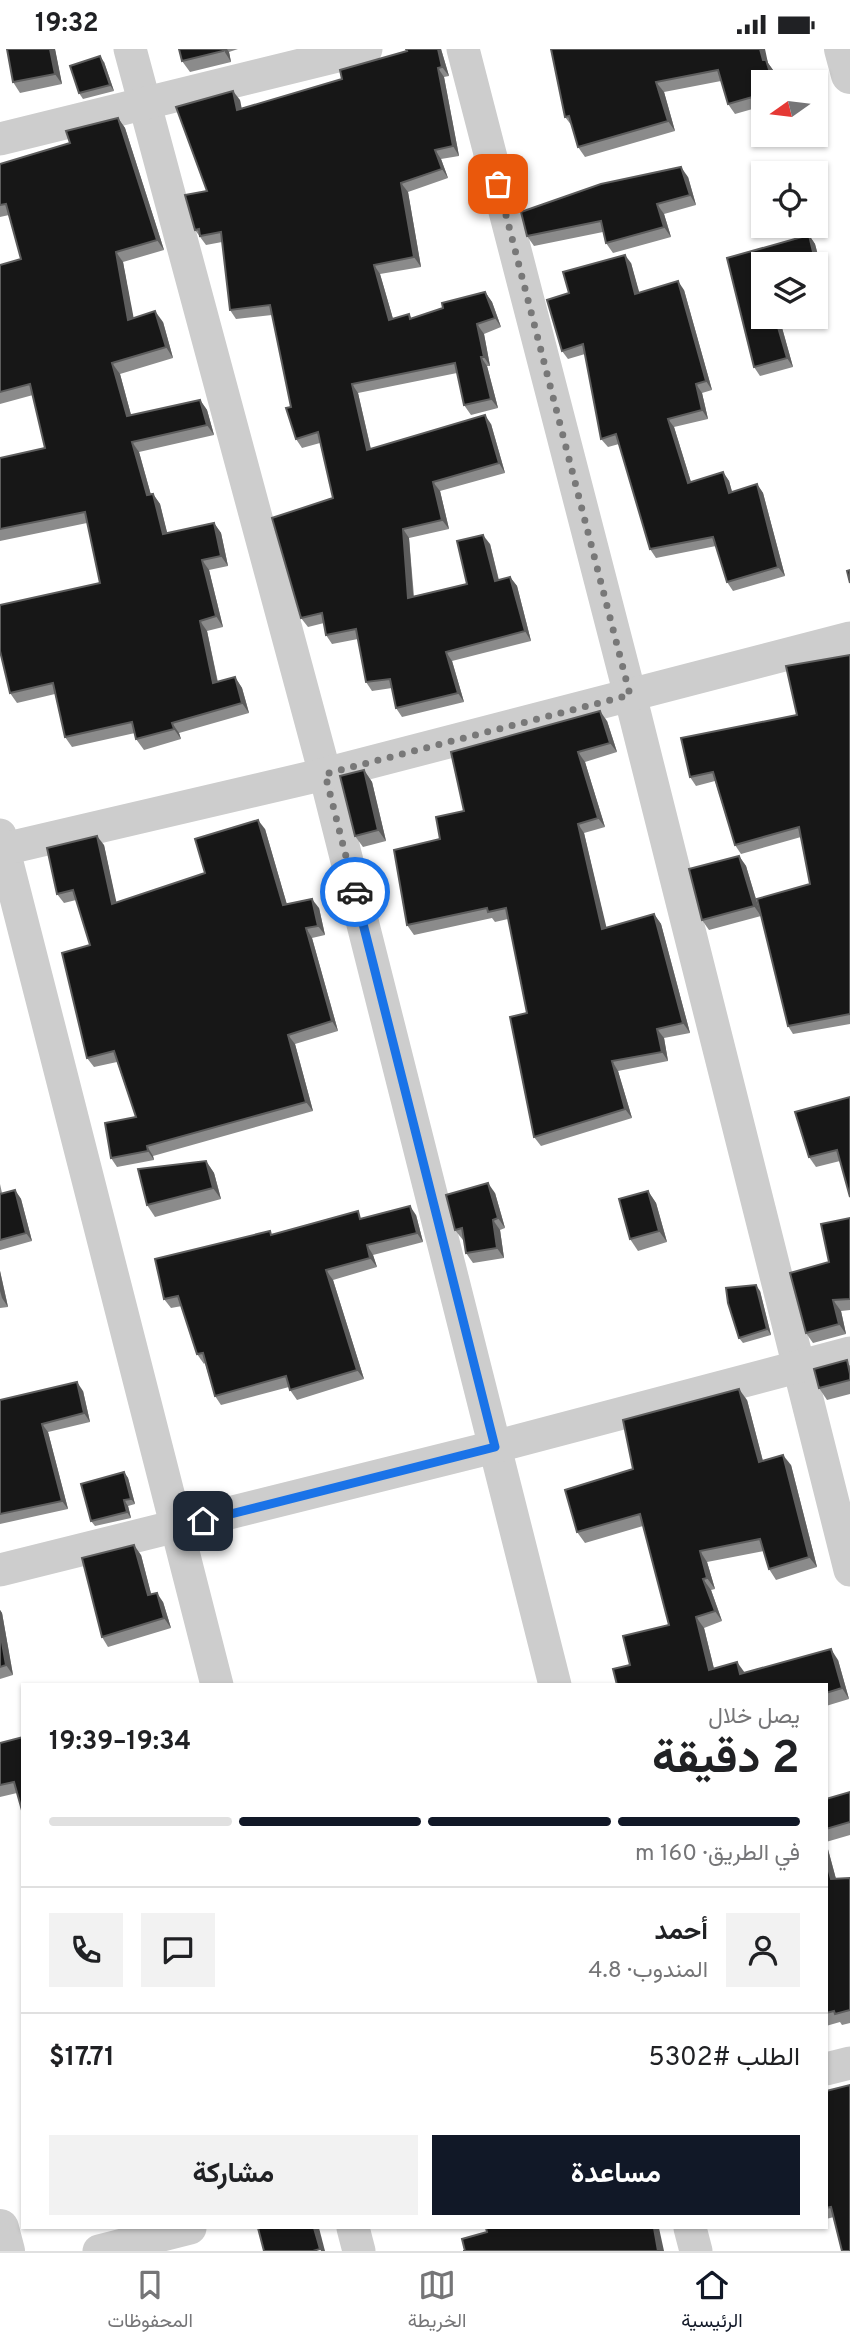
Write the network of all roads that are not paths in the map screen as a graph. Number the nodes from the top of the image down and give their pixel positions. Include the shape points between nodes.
1 (130, 49) edge
2 (366, 49) edge
3 (463, 49) edge
4 (843, 49) edge
5 (850, 75) edge
6 (144, 104) junction
7 (0, 139) edge
8 (850, 638) edge
9 (630, 695) junction
10 (325, 774) junction
11 (1, 845) edge
12 (850, 1353) edge
13 (799, 1366) junction
14 (495, 1447) junction
15 (177, 1527) junction
16 (0, 1570) edge
17 (850, 1570) edge
18 (216, 1683) edge
19 (554, 1683) edge
20 (850, 2063) edge
21 (828, 2068) edge
22 (0, 2228) edge
23 (186, 2229) edge
24 (353, 2229) edge
25 (690, 2229) edge
26 (6, 2251) edge
27 (99, 2251) edge
28 (359, 2251) edge
29 (696, 2251) edge

1 - 6 street
2 - 6 street
3 - 9 street
4 - 5 street
6 - 7 street
6 - 10 street
8 - 9 street
9 - 10 street
9 - 13 street
10 - 11 street
10 - 14 street
11 - 15 street
12 - 13 street
13 - 14 street
13 - 17 street
14 - 15 street
14 - 19 street
15 - 16 street
15 - 18 street
20 - 21 street
22 - 26 street
23 - 27 street
24 - 28 street
25 - 29 street

